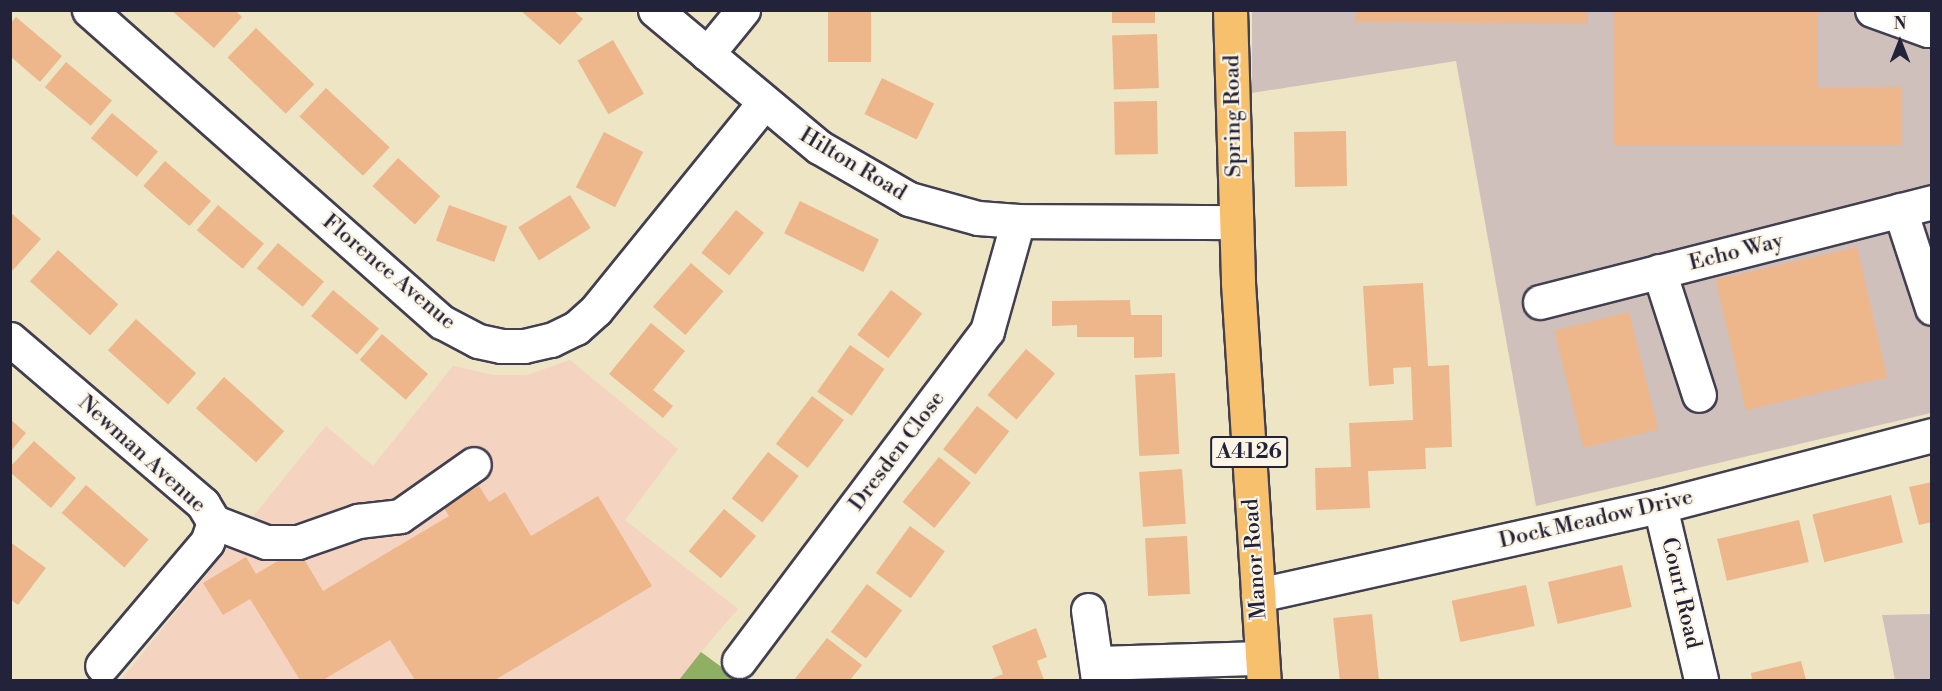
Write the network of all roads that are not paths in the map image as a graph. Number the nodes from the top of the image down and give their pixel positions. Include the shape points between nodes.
1 (89, 10) edge
2 (655, 10) edge
3 (743, 10) edge
4 (1230, 10) edge
5 (1872, 10) edge
6 (1932, 24) edge
7 (706, 54) junction
8 (763, 104) junction
9 (1932, 202) edge
10 (1900, 210) junction
11 (1018, 221) junction
12 (1236, 222) junction
13 (1659, 271) junction
14 (1540, 302) dead end
15 (1932, 308) edge
16 (10, 339) edge
17 (1699, 395) dead end
18 (1932, 435) edge
19 (474, 464) dead end
20 (1660, 506) junction
21 (214, 522) junction
22 (1258, 596) junction
23 (1088, 610) dead end
24 (739, 662) dead end
25 (102, 666) dead end
26 (1263, 669) edge
27 (1098, 672) edge
28 (1701, 681) edge

1 - 8 street, Florence Avenue via 442,322 478,341 501,346 551,340 576,328 596,310
2 - 7 street, Hilton Road
3 - 7 street
4 - 12 main road, Spring Road / A4126
5 - 6 street via 1928,30
7 - 8 street, Hilton Road
8 - 11 street, Hilton Road via 819,147 909,199 978,218
9 - 10 street, Echo Way
10 - 13 street, Echo Way
10 - 15 street
11 - 12 street, Hilton Road
11 - 24 street, Dresden Close via 987,331
12 - 22 main road, Manor Road / A4126
13 - 14 street, Echo Way
13 - 17 street
16 - 21 street, Newman Avenue via 203,504
18 - 20 street, Dock Meadow Drive
19 - 21 street via 400,516 358,521 298,542 266,542
20 - 22 street, Dock Meadow Drive
20 - 28 street, Court Road
21 - 25 street, Newman Avenue via 207,542
22 - 26 main road, Manor Road / A4126
23 - 27 street
26 - 27 street

